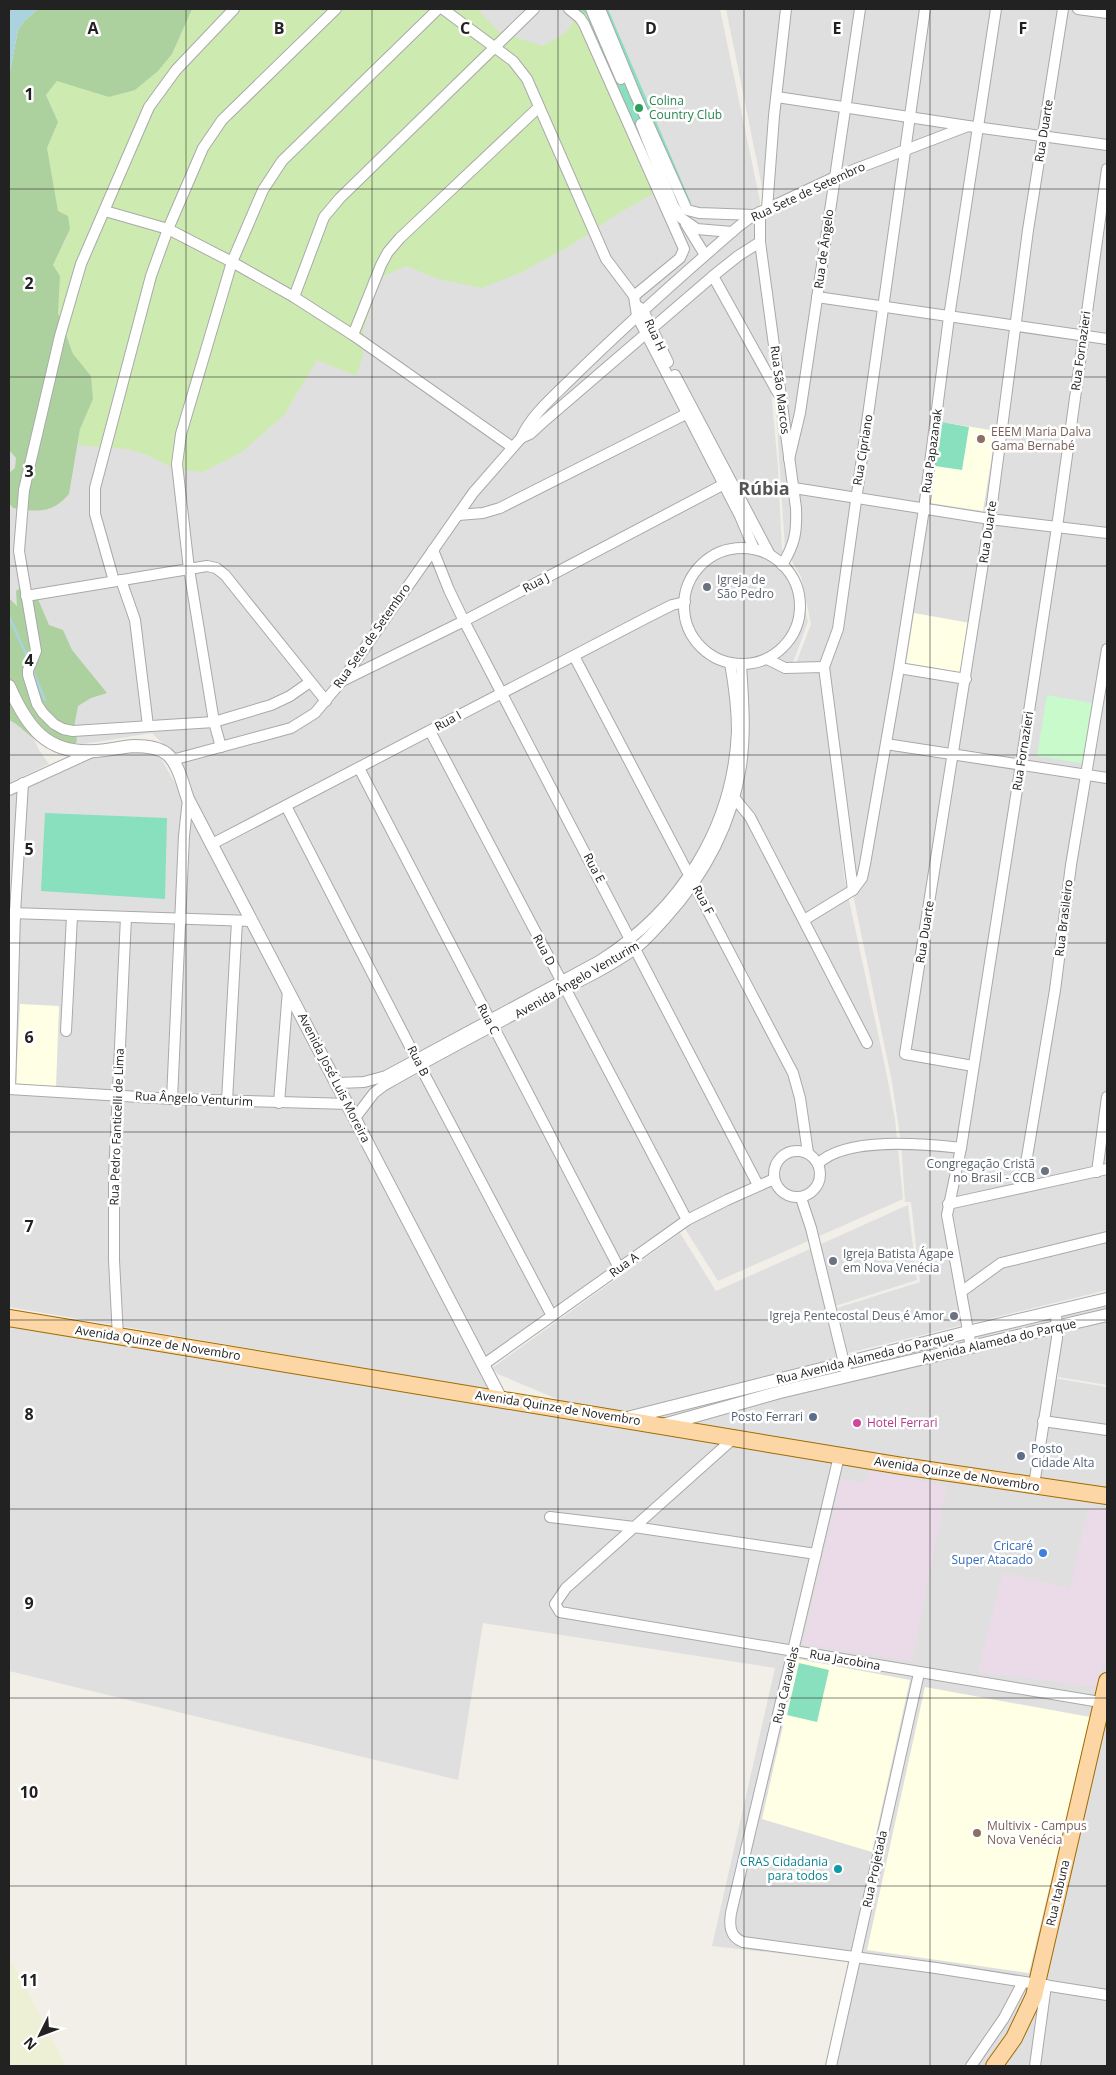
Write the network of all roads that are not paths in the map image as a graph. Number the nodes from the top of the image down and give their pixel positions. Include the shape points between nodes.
1 (234, 9) edge
2 (336, 9) edge
3 (438, 9) edge
4 (443, 9) edge
5 (534, 9) edge
6 (569, 9) edge
7 (591, 9) edge
8 (600, 9) edge
9 (786, 9) edge
10 (860, 9) edge
11 (926, 9) edge
12 (996, 9) edge
13 (1063, 9) edge
14 (1078, 9) edge
15 (1107, 13) edge
16 (494, 48) junction
17 (777, 97) junction
18 (540, 107) junction
19 (845, 107) junction
20 (911, 118) junction
21 (973, 126) junction
22 (1044, 136) junction
23 (1107, 145) edge
24 (907, 148) junction
25 (1107, 169) edge
26 (835, 178) junction
27 (105, 211) junction
28 (760, 212) junction
29 (721, 214) junction
30 (684, 222) junction
31 (168, 229) junction
32 (716, 231) junction
33 (732, 232) junction
34 (760, 242) junction
35 (704, 253) junction
36 (232, 262) junction
37 (714, 276) junction
38 (294, 297) junction
39 (817, 297) junction
40 (884, 306) junction
41 (637, 307) junction
42 (949, 317) junction
43 (1016, 325) junction
44 (649, 331) junction
45 (352, 335) junction
46 (1083, 335) junction
47 (1107, 339) edge
48 (780, 398) junction
49 (690, 412) junction
50 (521, 438) junction
51 (512, 447) junction
52 (789, 459) junction
53 (727, 483) junction
54 (794, 488) junction
55 (856, 498) junction
56 (924, 509) junction
57 (458, 515) junction
58 (990, 519) junction
59 (1057, 527) junction
60 (1107, 534) edge
61 (754, 549) junction
62 (433, 550) junction
63 (770, 556) junction
64 (782, 565) junction
65 (190, 569) junction
66 (118, 581) junction
67 (26, 596) junction
68 (685, 602) junction
69 (464, 621) junction
70 (1107, 649) edge
71 (574, 656) junction
72 (767, 659) junction
73 (730, 662) junction
74 (741, 664) junction
75 (824, 667) junction
76 (899, 668) junction
77 (966, 680) junction
78 (310, 682) junction
79 (341, 682) junction
80 (9, 686) edge
81 (502, 692) junction
82 (326, 701) junction
83 (214, 722) junction
84 (148, 726) junction
85 (430, 731) junction
86 (886, 744) junction
87 (221, 747) junction
88 (95, 751) junction
89 (953, 754) junction
90 (170, 758) junction
91 (1021, 764) junction
92 (359, 768) junction
93 (1086, 775) junction
94 (1107, 778) edge
95 (23, 783) junction
96 (9, 790) edge
97 (731, 795) junction
98 (188, 799) junction
99 (286, 806) junction
100 (212, 844) junction
101 (692, 880) junction
102 (854, 890) junction
103 (12, 913) edge
104 (72, 916) junction
105 (126, 917) junction
106 (181, 918) junction
107 (804, 920) junction
108 (237, 921) junction
109 (252, 921) junction
110 (633, 945) junction
111 (563, 986) junction
112 (288, 990) junction
113 (491, 1023) junction
114 (66, 1031) dead end
115 (867, 1043) dead end
116 (418, 1062) junction
117 (973, 1066) junction
118 (338, 1083) junction
119 (10, 1089) edge
120 (117, 1096) junction
121 (1107, 1097) edge
122 (172, 1099) junction
123 (227, 1101) junction
124 (279, 1103) junction
125 (349, 1104) junction
126 (355, 1118) junction
127 (961, 1148) junction
128 (808, 1153) junction
129 (818, 1164) junction
130 (1102, 1171) edge
131 (774, 1179) junction
132 (758, 1185) junction
133 (1022, 1187) junction
134 (801, 1198) junction
135 (948, 1204) junction
136 (687, 1220) junction
137 (1107, 1238) edge
138 (619, 1268) junction
139 (961, 1292) junction
140 (1107, 1299) edge
141 (1056, 1312) junction
142 (1107, 1315) edge
143 (552, 1316) junction
144 (9, 1318) edge
145 (1057, 1327) junction
146 (968, 1332) junction
147 (118, 1337) junction
148 (971, 1347) junction
149 (845, 1363) junction
150 (483, 1365) junction
151 (848, 1376) junction
152 (501, 1399) junction
153 (624, 1419) junction
154 (1043, 1421) junction
155 (662, 1426) junction
156 (1107, 1430) edge
157 (734, 1438) junction
158 (839, 1456) junction
159 (1034, 1485) junction
160 (1107, 1496) edge
161 (550, 1517) dead end
162 (634, 1527) junction
163 (816, 1554) junction
164 (793, 1651) junction
165 (919, 1672) junction
166 (1107, 1682) edge
167 (1104, 1703) edge
168 (856, 1958) junction
169 (1035, 1984) junction
170 (1107, 1996) edge
171 (831, 2066) edge
172 (971, 2066) edge
173 (994, 2066) edge
174 (1035, 2066) edge

1 - 27 street via 176,70 149,107
2 - 31 street via 222,120 203,148
3 - 36 street via 282,161 263,190
4 - 16 street, Rua H
5 - 16 street
6 - 41 street via 584,24 684,249 680,258
7 - 30 street via 675,210
8 - 29 street via 684,206 690,211
9 - 17 street, Rua São Marcos
10 - 19 street, Rua de Ângelo
11 - 20 street, Rua Cipriano
12 - 21 street, Rua Papazanak
13 - 22 street, Rua Duarte
14 - 15 street
16 - 18 street, Rua H via 518,67
16 - 38 street via 340,198 324,218
17 - 19 street
17 - 28 street, Rua São Marcos
18 - 41 street, Rua H via 606,259
18 - 45 street via 388,252
19 - 20 street
19 - 26 street, Rua de Ângelo
20 - 21 street
20 - 24 street, Rua Cipriano
21 - 22 street
21 - 24 street, Rua Sete de Setembro
21 - 42 street, Rua Papazanak
22 - 23 street
22 - 43 street, Rua Duarte
24 - 26 street, Rua Sete de Setembro
24 - 40 street, Rua Cipriano
25 - 46 street, Rua Fornazieri
26 - 28 street, Rua Sete de Setembro
26 - 39 street, Rua de Ângelo
27 - 31 street
27 - 67 street via 78,273 24,490 19,551
28 - 29 street
28 - 33 street, Rua Sete de Setembro
28 - 34 street, Rua São Marcos
29 - 32 street
30 - 32 street via 697,229
30 - 35 street
31 - 36 street
31 - 66 street via 151,276 95,488 95,514
32 - 33 street
32 - 35 street
33 - 35 street, Rua Sete de Setembro
34 - 37 street, Rua Sete de Setembro
34 - 48 street, Rua São Marcos
35 - 41 street, Rua Sete de Setembro
36 - 38 street
36 - 65 street via 181,434 176,464
37 - 44 street, Rua Sete de Setembro
37 - 48 street
38 - 45 street
39 - 40 street
39 - 52 street, Rua de Ângelo via 800,413
40 - 42 street
40 - 55 street, Rua Cipriano
41 - 44 street, Rua H
41 - 50 street, Rua Sete de Setembro via 552,398
42 - 43 street
42 - 56 street, Rua Papazanak
43 - 46 street
43 - 58 street, Rua Duarte
44 - 49 street, Rua H
44 - 50 street, Rua Sete de Setembro via 530,434
45 - 51 street
46 - 47 street
46 - 59 street, Rua Fornazieri
48 - 52 street, Rua São Marcos
49 - 53 street, Rua H
49 - 57 street via 500,508
50 - 51 street, Rua Sete de Setembro
51 - 57 street, Rua Sete de Setembro
52 - 54 street, Rua São Marcos
53 - 61 street, Rua H
53 - 63 street, Rua H
53 - 69 street, Rua J
54 - 55 street
54 - 64 street, Rua São Marcos via 796,534
55 - 56 street
55 - 75 street, Rua Cipriano via 838,629
56 - 58 street
56 - 76 street, Rua Papazanak
57 - 62 street, Rua Sete de Setembro
58 - 59 street
58 - 77 street, Rua Duarte
59 - 60 street
59 - 91 street, Rua Fornazieri
61 - 63 street
61 - 68 street via 737,548 706,560 695,572
62 - 69 street, Rua E
62 - 79 street, Rua Sete de Setembro
63 - 64 street
64 - 72 street via 798,590 798,621 792,636
65 - 66 street
65 - 78 street via 208,566 225,575
65 - 83 street
66 - 67 street
66 - 84 street via 135,620
67 - 84 street via 36,651 28,675 43,713 54,724 73,731
68 - 71 street, Rua I via 664,608
68 - 73 street via 686,620 692,635 715,657
69 - 79 street, Rua J
69 - 81 street, Rua E
70 - 93 street, Rua Brasileiro
71 - 81 street, Rua I
71 - 101 street, Rua F
72 - 74 street
72 - 75 street via 785,668
73 - 74 street
73 - 97 street, Avenida Ângelo Venturim via 737,731
74 - 97 street, Avenida Ângelo Venturim via 744,734 741,765
75 - 102 street, Rua Cipriano
76 - 77 street
76 - 86 street, Rua Papazanak
77 - 89 street, Rua Duarte
78 - 82 street
78 - 83 street via 270,706
79 - 82 street, Rua Sete de Setembro
80 - 88 street via 24,719 41,737 67,749
81 - 85 street, Rua I
81 - 110 street, Rua E
82 - 87 street, Rua Sete de Setembro via 315,713 291,728
83 - 84 street
83 - 87 street
85 - 92 street, Rua I
85 - 111 street, Rua D
86 - 89 street
86 - 102 street, Rua Papazanak via 862,878
87 - 90 street, Rua Sete de Setembro
88 - 90 street via 142,746
88 - 95 street
89 - 91 street
89 - 117 street, Rua Duarte via 905,1054
90 - 98 street, Avenida José Luis Moreira
91 - 93 street
91 - 117 street, Rua Fornazieri
92 - 99 street, Rua I
92 - 113 street, Rua C
93 - 94 street
93 - 133 street, Rua Brasileiro
95 - 96 street
95 - 103 street
97 - 101 street, Avenida Ângelo Venturim via 719,839
97 - 107 street via 750,817
98 - 100 street, Avenida José Luis Moreira
98 - 106 street
99 - 100 street, Rua I
99 - 116 street, Rua B
100 - 109 street, Avenida José Luis Moreira
101 - 110 street, Avenida Ângelo Venturim via 660,925
101 - 128 street, Rua F via 793,1073
102 - 107 street
103 - 104 street
103 - 119 street
104 - 105 street
104 - 114 street
105 - 106 street
105 - 120 street, Rua Pedro Fanticelli de Lima
106 - 108 street
106 - 122 street
107 - 115 street
108 - 109 street
108 - 123 street
109 - 112 street, Avenida José Luis Moreira
110 - 111 street, Avenida Ângelo Venturim
110 - 132 street, Rua E
111 - 113 street, Avenida Ângelo Venturim
111 - 136 street, Rua D
112 - 118 street, Avenida José Luis Moreira
112 - 124 street
113 - 116 street, Avenida Ângelo Venturim
113 - 138 street, Rua C
116 - 118 street, Avenida Ângelo Venturim via 376,1079
116 - 126 street, Avenida Ângelo Venturim via 374,1093
116 - 143 street, Rua B
117 - 127 street, Rua Fornazieri
118 - 125 street, Avenida José Luis Moreira
119 - 120 street, Rua Ângelo Venturim
120 - 122 street, Rua Ângelo Venturim
120 - 147 street, Rua Pedro Fanticelli de Lima via 114,1260
121 - 130 street
122 - 123 street, Rua Ângelo Venturim
123 - 124 street, Rua Ângelo Venturim
124 - 125 street, Rua Ângelo Venturim
125 - 126 street, Avenida José Luis Moreira
126 - 150 street, Avenida José Luis Moreira
127 - 129 street via 912,1144 877,1146 842,1151
127 - 135 street, Rua Fornazieri
128 - 129 street
128 - 131 street via 800,1150 785,1153 775,1164
129 - 134 street via 820,1173 816,1188
130 - 133 street
131 - 132 street, Rua A
131 - 134 street via 781,1192
132 - 136 street, Rua A
133 - 135 street
134 - 149 street
135 - 139 street, Rua Fornazieri via 948,1224
136 - 138 street, Rua A
137 - 139 street via 1000,1263
138 - 143 street, Rua A
139 - 146 street, Rua Fornazieri
140 - 141 street, Rua Avenida Alameda do Parque
141 - 145 street
141 - 146 street, Rua Avenida Alameda do Parque
142 - 145 street, Avenida Alameda do Parque
143 - 150 street, Rua A
144 - 147 main road, Avenida Quinze de Novembro
145 - 148 street, Avenida Alameda do Parque
145 - 154 street
146 - 148 street, Rua Fornazieri
146 - 149 street, Rua Avenida Alameda do Parque
147 - 152 main road, Avenida Quinze de Novembro
148 - 151 street, Avenida Alameda do Parque
149 - 151 street
149 - 153 street, Rua Avenida Alameda do Parque
150 - 152 street, Avenida José Luis Moreira
151 - 155 street, Avenida Alameda do Parque
152 - 153 main road, Avenida Quinze de Novembro
153 - 155 main road, Avenida Quinze de Novembro
154 - 156 street
154 - 159 street
155 - 157 main road, Avenida Quinze de Novembro
157 - 158 main road, Avenida Quinze de Novembro
157 - 162 street
158 - 159 main road, Avenida Quinze de Novembro
158 - 163 street, Rua Caravelas
159 - 160 main road, Avenida Quinze de Novembro
161 - 162 street
162 - 163 street
162 - 164 street, Rua Jacobina via 566,1588 555,1604 560,1612
163 - 164 street, Rua Caravelas
164 - 165 street, Rua Jacobina
164 - 168 street, Rua Caravelas via 731,1913 731,1931 743,1942
165 - 167 street, Rua Jacobina
165 - 168 street, Rua Projetada
166 - 167 main road, Rua Itabuna
167 - 169 main road, Rua Itabuna
168 - 169 street
168 - 171 street, Rua Projetada
169 - 170 street
169 - 172 street via 1004,2018
169 - 173 main road, Rua Itabuna via 1028,2010 1014,2038
169 - 174 street

